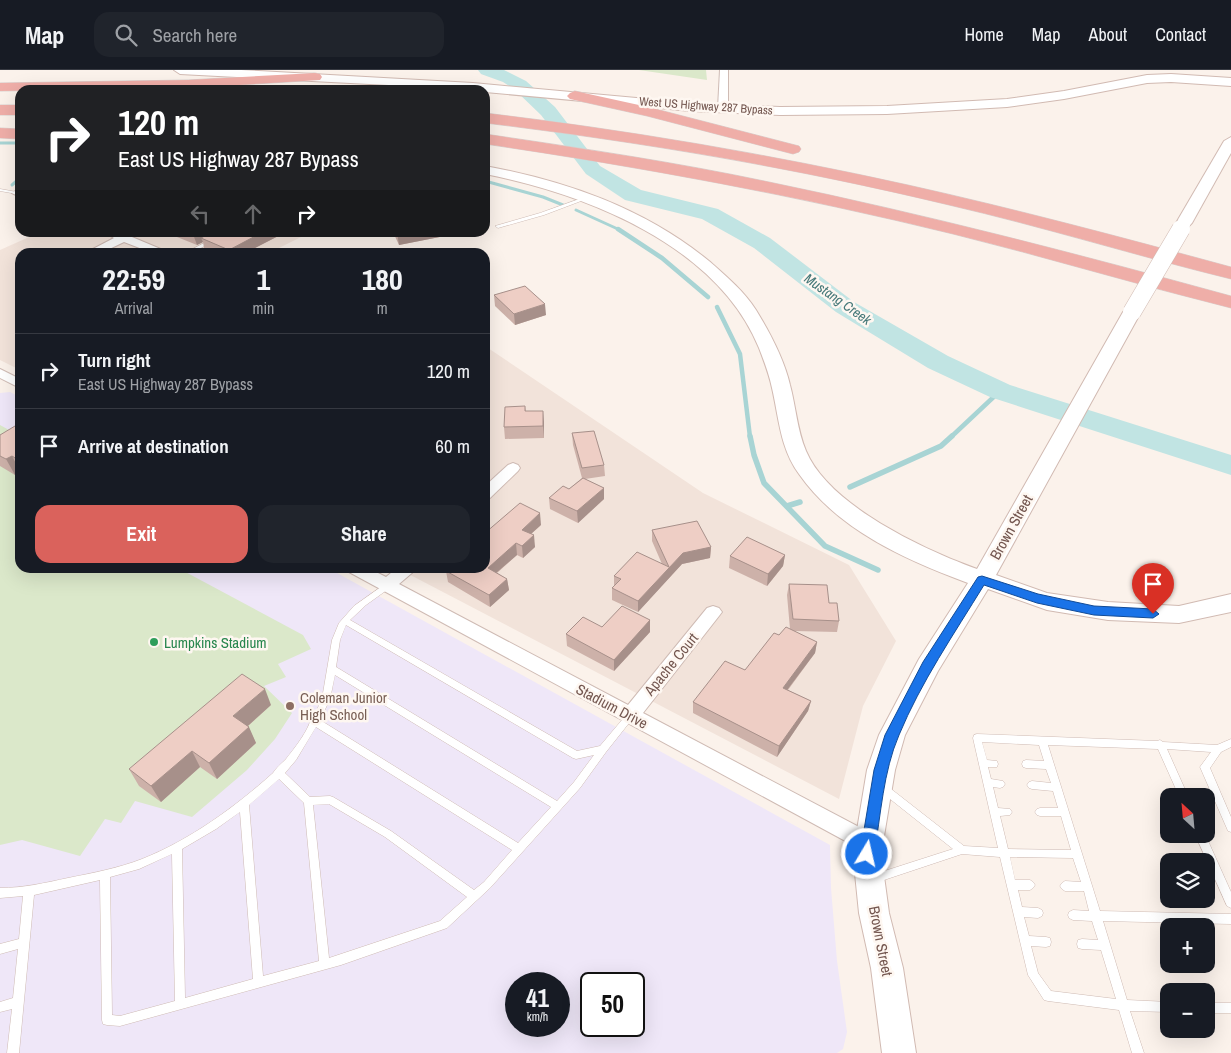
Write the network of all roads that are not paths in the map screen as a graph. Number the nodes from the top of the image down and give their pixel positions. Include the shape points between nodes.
1 (180, 70) edge
2 (724, 70) edge
3 (315, 77) junction
4 (1231, 82) edge
5 (107, 85) edge
6 (441, 85) edge
7 (0, 87) edge
8 (15, 87) edge
9 (490, 88) edge
10 (0, 92) edge
11 (15, 93) edge
12 (569, 95) junction
13 (723, 108) junction
14 (0, 110) edge
15 (15, 110) edge
16 (490, 118) edge
17 (0, 134) edge
18 (15, 135) edge
19 (490, 140) edge
20 (1231, 141) edge
21 (518, 148) junction
22 (490, 149) edge
23 (490, 171) edge
24 (0, 190) edge
25 (15, 193) edge
26 (587, 198) junction
27 (1051, 225) junction
28 (498, 226) dead end
29 (220, 237) edge
30 (123, 238) joint
31 (104, 248) edge
32 (149, 248) edge
33 (198, 248) edge
34 (1231, 273) edge
35 (1231, 302) edge
36 (0, 373) edge
37 (15, 381) edge
38 (513, 468) dead end
39 (490, 489) edge
40 (365, 573) edge
41 (401, 573) edge
42 (982, 580) junction
43 (388, 585) junction
44 (1231, 603) edge
45 (713, 612) dead end
46 (346, 621) junction
47 (332, 669) junction
48 (630, 716) junction
49 (314, 721) junction
50 (1044, 742) junction
51 (1231, 743) edge
52 (1160, 744) junction
53 (1218, 749) junction
54 (602, 750) junction
55 (983, 763) junction
56 (994, 764) dead end
57 (1026, 764) dead end
58 (1050, 765) junction
59 (278, 772) junction
60 (988, 784) junction
61 (1000, 784) dead end
62 (879, 785) junction
63 (1032, 786) dead end
64 (1057, 786) junction
65 (1179, 788) edge
66 (308, 801) junction
67 (244, 802) junction
68 (557, 806) junction
69 (994, 812) junction
70 (1007, 812) dead end
71 (1040, 812) dead end
72 (1065, 812) junction
73 (1231, 828) edge
74 (869, 843) junction
75 (1204, 843) edge
76 (177, 846) junction
77 (518, 849) junction
78 (962, 850) junction
79 (1004, 853) junction
80 (1077, 854) junction
81 (106, 874) junction
82 (871, 879) junction
83 (1013, 885) junction
84 (1030, 885) dead end
85 (1065, 886) dead end
86 (1086, 887) junction
87 (29, 891) junction
88 (0, 893) edge
89 (474, 896) junction
90 (1231, 903) edge
91 (1018, 912) junction
92 (1038, 913) dead end
93 (1073, 914) dead end
94 (1096, 916) junction
95 (1231, 919) edge
96 (1025, 941) junction
97 (1046, 942) dead end
98 (24, 943) junction
99 (1082, 944) dead end
100 (1105, 945) junction
101 (0, 949) edge
102 (324, 964) junction
103 (258, 982) junction
104 (18, 1002) junction
105 (180, 1004) junction
106 (1122, 1005) junction
107 (0, 1007) edge
108 (1160, 1007) edge
109 (1215, 1008) edge
110 (1231, 1008) edge
111 (13, 1053) edge
112 (899, 1053) edge
113 (1138, 1053) edge

1 - 3 main road, West US Highway 287 Bypass
2 - 13 street
3 - 5 highway
3 - 6 main road, West US Highway 287 Bypass
4 - 13 main road, West US Highway 287 Bypass via 1147,79 1007,103 922,109 821,111
7 - 8 highway
9 - 12 main road, West US Highway 287 Bypass
10 - 11 highway
12 - 13 main road, West US Highway 287 Bypass
12 - 27 highway via 853,164 1013,210
14 - 15 highway
16 - 27 highway via 670,143 846,177
17 - 18 highway
19 - 21 highway
20 - 42 main road, Brown Street, bridge
21 - 22 highway
21 - 35 highway via 719,176 1080,260
23 - 26 main road
24 - 25 lane
26 - 28 lane
26 - 42 main road via 630,216 684,249 735,295 755,321 766,345 781,384 794,448 807,470 840,504 895,544
27 - 34 highway
29 - 33 lane
30 - 31 street
30 - 32 street
36 - 37 street
38 - 39 street
40 - 43 street, Stadium Drive
41 - 43 street
42 - 44 main road via 1037,598 1094,610 1185,614
42 - 62 main road, Brown Street via 928,666 892,735
43 - 46 lane
43 - 48 street, Stadium Drive
45 - 48 street, Apache Court
46 - 47 lane via 337,636
46 - 54 lane via 576,754
47 - 49 lane via 325,700
47 - 68 lane
48 - 54 lane
48 - 74 street, Stadium Drive
49 - 59 lane via 304,741
49 - 77 lane
50 - 52 lane
50 - 55 lane via 977,738
50 - 58 lane
51 - 53 lane
52 - 53 lane
52 - 65 lane
53 - 73 lane via 1205,767
54 - 68 lane
55 - 56 lane
55 - 60 lane
57 - 58 lane
58 - 64 lane
59 - 66 lane
59 - 67 lane
60 - 61 lane
60 - 69 lane
62 - 74 main road, Brown Street
62 - 78 lane
63 - 64 lane
64 - 72 lane
66 - 89 lane via 330,800 388,834
66 - 102 lane
67 - 76 lane
67 - 103 lane
68 - 77 lane
69 - 70 lane
69 - 79 lane
71 - 72 lane
72 - 80 lane
74 - 82 main road, Brown Street via 867,854
75 - 90 lane
76 - 81 lane via 147,861
76 - 105 lane
77 - 89 lane
78 - 79 lane
78 - 82 lane
79 - 80 lane
79 - 83 lane
80 - 86 lane
81 - 87 lane
81 - 105 lane via 106,1020 120,1021
82 - 112 main road, Brown Street
83 - 84 lane
83 - 91 lane
85 - 86 lane
86 - 94 lane
87 - 88 lane
87 - 98 lane
89 - 102 lane via 443,925
91 - 92 lane
91 - 96 lane
93 - 94 lane
94 - 95 lane
94 - 100 lane
96 - 97 lane
96 - 106 lane via 1033,975 1048,996
98 - 101 lane
98 - 104 lane
99 - 100 lane
100 - 106 lane
102 - 103 lane
103 - 105 lane
104 - 107 lane
104 - 111 lane
106 - 108 lane
106 - 113 lane
109 - 110 lane

